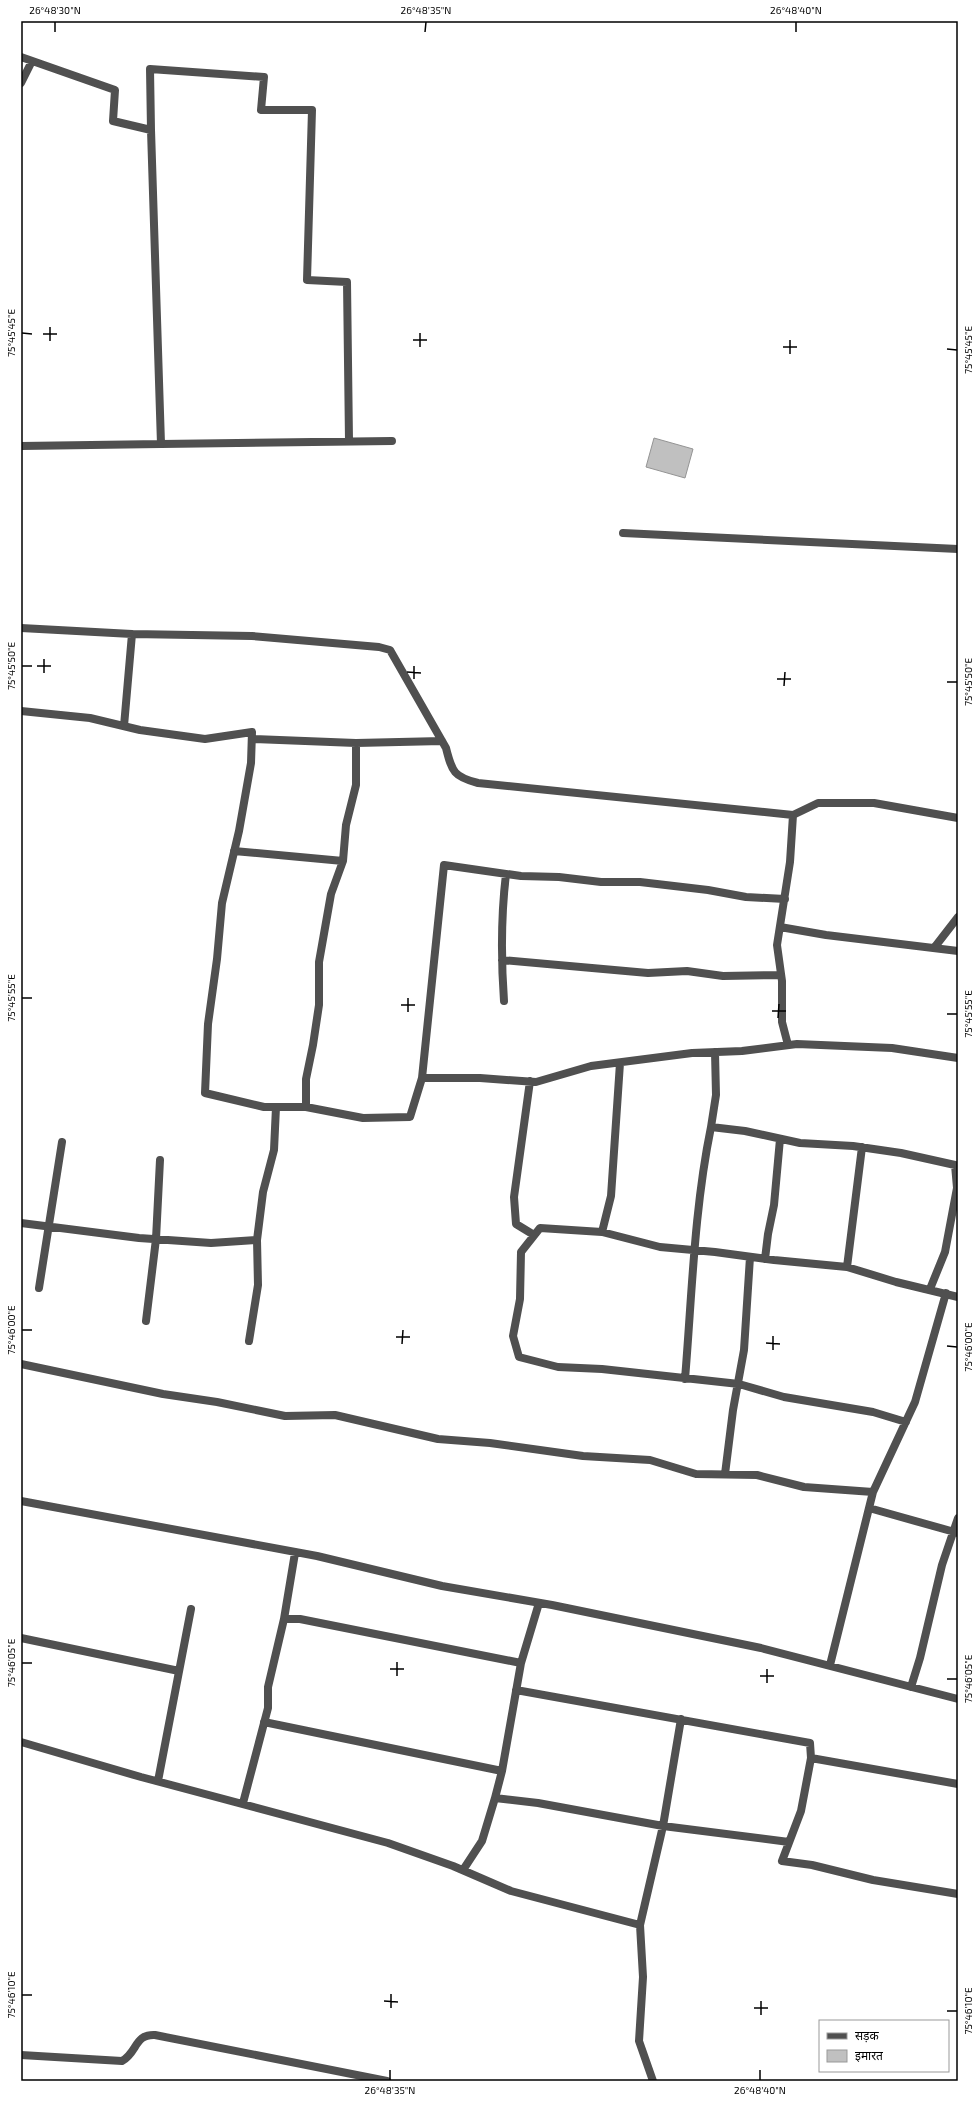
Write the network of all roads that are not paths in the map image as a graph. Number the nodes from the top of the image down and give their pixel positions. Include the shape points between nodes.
1 (21, 57) edge
2 (32, 61) junction
3 (21, 83) edge
4 (151, 130) junction
5 (392, 441) dead end
6 (349, 442) junction
7 (161, 444) junction
8 (21, 446) edge
9 (624, 533) dead end
10 (958, 549) edge
11 (21, 628) edge
12 (132, 634) junction
13 (21, 711) edge
14 (124, 726) junction
15 (252, 739) junction
16 (442, 741) junction
17 (356, 743) junction
18 (793, 815) junction
19 (958, 818) edge
20 (234, 852) junction
21 (343, 861) junction
22 (506, 874) junction
23 (784, 899) junction
24 (958, 917) edge
25 (780, 927) junction
26 (934, 948) junction
27 (958, 951) edge
28 (502, 960) junction
29 (781, 975) junction
30 (504, 1001) dead end
31 (788, 1045) junction
32 (715, 1052) junction
33 (958, 1058) edge
34 (620, 1064) junction
35 (422, 1078) junction
36 (530, 1081) junction
37 (276, 1107) junction
38 (306, 1107) junction
39 (711, 1127) junction
40 (780, 1139) junction
41 (62, 1142) dead end
42 (862, 1147) junction
43 (160, 1160) dead end
44 (957, 1164) edge
45 (21, 1223) edge
46 (49, 1226) junction
47 (602, 1232) junction
48 (534, 1235) junction
49 (156, 1239) junction
50 (257, 1240) junction
51 (696, 1250) junction
52 (750, 1257) junction
53 (765, 1259) junction
54 (847, 1266) junction
55 (39, 1288) dead end
56 (930, 1289) junction
57 (946, 1293) junction
58 (958, 1297) edge
59 (146, 1321) dead end
60 (249, 1341) dead end
61 (21, 1364) edge
62 (685, 1379) junction
63 (739, 1384) junction
64 (906, 1422) junction
65 (725, 1474) junction
66 (873, 1492) junction
67 (21, 1501) edge
68 (869, 1508) junction
69 (958, 1518) edge
70 (956, 1532) edge
71 (295, 1553) junction
72 (540, 1603) junction
73 (191, 1609) dead end
74 (284, 1619) junction
75 (21, 1638) edge
76 (520, 1663) junction
77 (830, 1665) junction
78 (179, 1671) junction
79 (910, 1687) junction
80 (516, 1690) junction
81 (958, 1699) edge
82 (681, 1719) junction
83 (264, 1722) junction
84 (21, 1742) edge
85 (811, 1758) junction
86 (502, 1771) junction
87 (158, 1781) junction
88 (958, 1784) edge
89 (495, 1798) junction
90 (243, 1804) junction
91 (663, 1826) junction
92 (789, 1842) junction
93 (463, 1870) junction
94 (958, 1894) edge
95 (640, 1925) junction
96 (21, 2055) edge
97 (387, 2081) edge
98 (653, 2081) edge

1 - 2 street
2 - 3 street
2 - 4 street via 115,90 113,121
4 - 6 street via 150,70 264,77 261,110 312,110 307,280 347,282
4 - 7 street
5 - 6 street
6 - 7 street
7 - 8 street
9 - 10 street
11 - 12 street
12 - 14 street
12 - 16 street via 252,636 390,650
13 - 14 street via 90,718
14 - 15 street via 205,739 252,732
15 - 17 street
15 - 20 street via 251,763
16 - 17 street
16 - 18 street via 450,766 460,778 478,782
17 - 21 street via 356,785 346,825
18 - 19 street via 818,803 874,803
18 - 23 street via 790,862
20 - 21 street
20 - 37 street via 222,903 208,1024 205,1093 264,1107
21 - 38 street via 331,894 320,962 319,1005 314,1046 306,1079
22 - 23 street via 559,876 601,882 640,882 708,890 746,898
22 - 28 street
22 - 35 street via 444,865
23 - 25 street
24 - 26 street
25 - 26 street
25 - 29 street via 777,945
26 - 27 street
28 - 29 street via 648,973 687,971 723,976
28 - 30 street
29 - 31 street via 782,1022
31 - 32 street
31 - 33 street via 843,1044
32 - 34 street
32 - 39 street via 716,1095
34 - 36 street via 591,1066 536,1082
34 - 47 street via 611,1196
35 - 36 street
35 - 38 street via 410,1117 363,1118
36 - 48 street via 514,1197 516,1224
37 - 38 street
37 - 50 street via 274,1150 263,1192
39 - 40 street
39 - 51 street via 696,1220
40 - 42 street via 800,1143
40 - 53 street via 774,1205
41 - 46 street
42 - 44 street
42 - 54 street
43 - 49 street
44 - 56 street via 957,1188 945,1252
45 - 46 street
46 - 49 street
46 - 55 street
47 - 48 street via 540,1228
47 - 51 street via 660,1247
48 - 62 street via 521,1252 520,1299 513,1336 519,1357 558,1367 602,1369
49 - 50 street via 211,1243
49 - 59 street
50 - 60 street via 258,1286
51 - 52 street
51 - 62 street
52 - 53 street
52 - 63 street via 744,1350
53 - 54 street
54 - 56 street via 896,1282
56 - 57 street
57 - 58 street
57 - 64 street via 916,1402
61 - 65 street via 285,1416 335,1415 438,1439 490,1443 583,1456 650,1460 696,1474
62 - 63 street
63 - 64 street via 784,1397 873,1412
63 - 65 street
64 - 66 street
65 - 66 street via 757,1475 804,1487
66 - 68 street
67 - 71 street
68 - 70 street
68 - 77 street
69 - 70 street
70 - 79 street via 942,1565 920,1658
71 - 72 street via 442,1586
71 - 74 street
72 - 76 street
72 - 77 street via 761,1648
73 - 78 street
74 - 76 street via 300,1618
74 - 83 street via 268,1687 268,1708
75 - 78 street
76 - 80 street
77 - 79 street
78 - 87 street
79 - 81 street
80 - 82 street
80 - 86 street
82 - 85 street via 810,1743
82 - 91 street
83 - 86 street
83 - 90 street
84 - 87 street
85 - 88 street
85 - 92 street via 801,1811
86 - 89 street
87 - 90 street
89 - 91 street via 538,1803
89 - 93 street via 482,1841
90 - 93 street via 388,1843
91 - 92 street
91 - 95 street
92 - 94 street via 782,1861
93 - 95 street via 512,1891
95 - 98 street via 643,1977 639,2041
96 - 97 street via 122,2061 130,2057 139,2040 146,2035 155,2035

